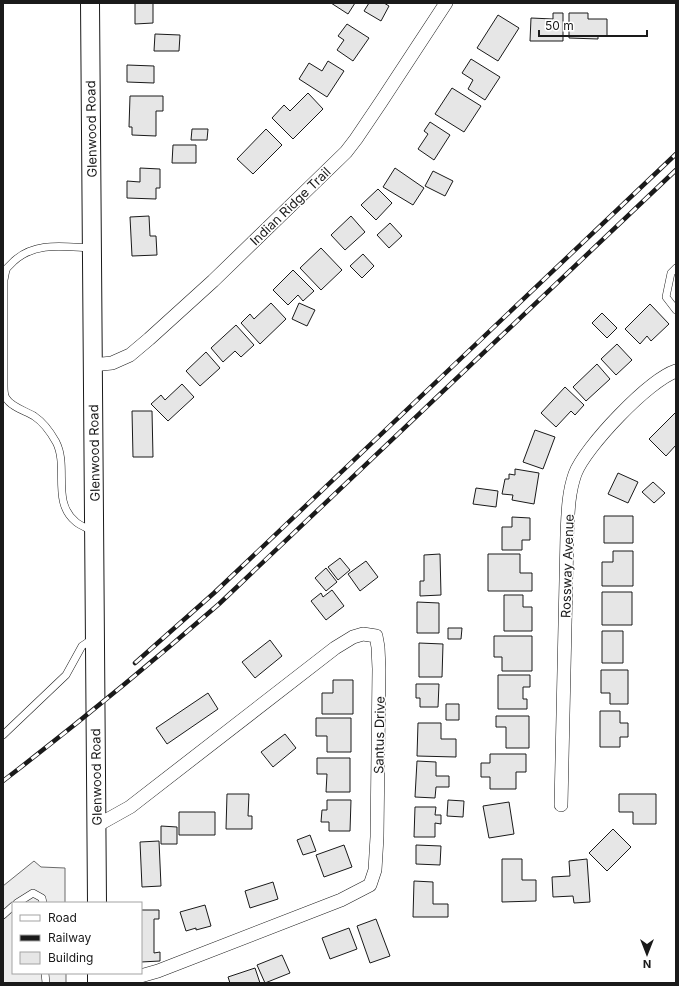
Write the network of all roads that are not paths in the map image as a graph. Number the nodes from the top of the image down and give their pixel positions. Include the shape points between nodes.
1 (90, 3) edge
2 (446, 3) edge
3 (92, 248) junction
4 (676, 268) edge
5 (4, 272) edge
6 (676, 310) edge
7 (92, 366) junction
8 (676, 371) edge
9 (3, 379) edge
10 (95, 532) junction
11 (95, 637) junction
12 (3, 734) edge
13 (561, 805) dead end
14 (96, 826) junction
15 (19, 902) edge
16 (43, 902) edge
17 (97, 902) edge
18 (12, 907) edge
19 (3, 915) edge
20 (97, 979) edge

1 - 3 street, Glenwood Road
2 - 7 street, Indian Ridge Trail via 346,152 149,339 130,355 112,363
3 - 5 lane via 41,248 19,257
3 - 7 street, Glenwood Road
4 - 6 lane via 671,273 666,297
5 - 9 lane
7 - 10 street, Glenwood Road
8 - 13 street, Rossway Avenue via 655,383 608,429 587,454 576,473 571,490 566,534
9 - 10 lane via 6,398 35,417 56,443 60,456 64,504 73,519
10 - 11 street, Glenwood Road
11 - 12 lane via 82,646 66,675
11 - 14 street, Glenwood Road
14 - 17 street, Glenwood Road
14 - 20 street, Santus Drive via 130,807 335,648 363,634 376,636 380,669 377,837 375,870 370,885 341,900 158,971 138,977
15 - 16 lane via 33,893 42,898
18 - 19 lane

